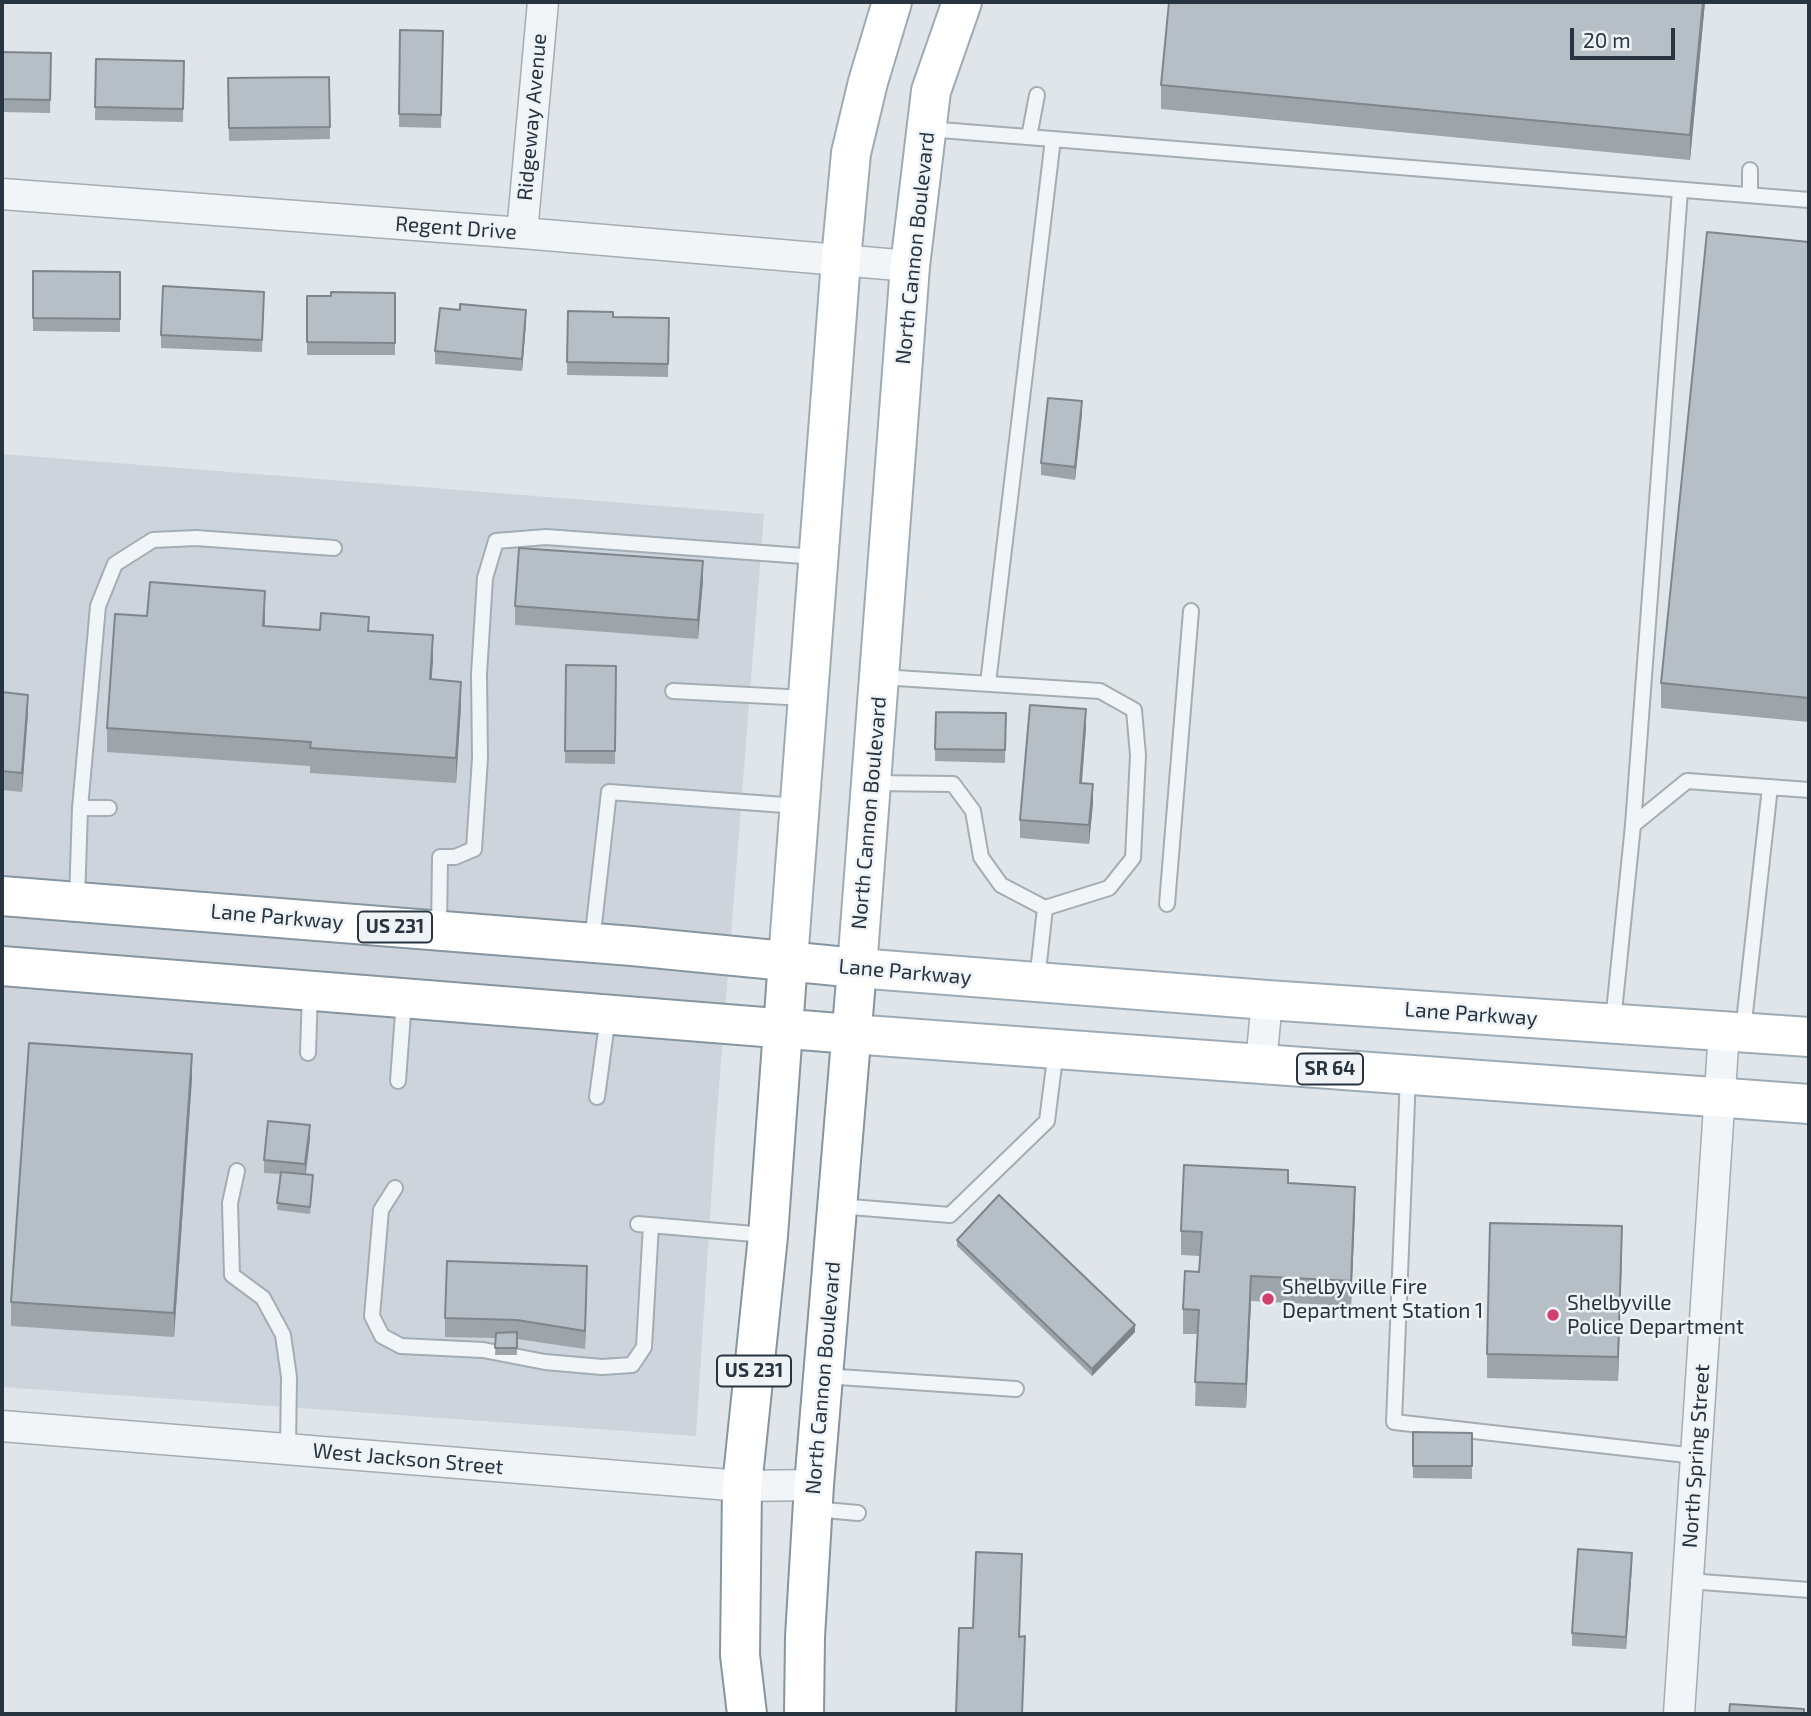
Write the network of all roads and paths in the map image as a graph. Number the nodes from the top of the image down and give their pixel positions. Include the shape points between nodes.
1 (542, 2) edge
2 (892, 2) edge
3 (962, 2) edge
4 (1037, 95) dead end
5 (927, 128) junction
6 (1029, 136) junction
7 (1053, 139) junction
8 (1750, 170) dead end
9 (1680, 190) junction
10 (2, 194) edge
11 (1750, 195) junction
12 (1809, 200) edge
13 (522, 233) junction
14 (841, 260) junction
15 (910, 265) junction
16 (334, 548) dead end
17 (818, 557) junction
18 (1191, 611) dead end
19 (880, 677) junction
20 (988, 683) junction
21 (673, 691) dead end
22 (807, 698) junction
23 (872, 783) junction
24 (1770, 787) junction
25 (1809, 790) edge
26 (799, 806) junction
27 (80, 808) junction
28 (109, 808) dead end
29 (1633, 825) junction
30 (2, 896) edge
31 (77, 902) junction
32 (1167, 904) dead end
33 (1045, 908) junction
34 (439, 930) junction
35 (592, 943) junction
36 (788, 960) junction
37 (2, 966) edge
38 (857, 968) junction
39 (1037, 982) junction
40 (310, 991) junction
41 (404, 999) junction
42 (1268, 1000) junction
43 (608, 1014) junction
44 (1613, 1024) junction
45 (784, 1028) junction
46 (1734, 1032) junction
47 (851, 1034) junction
48 (1809, 1037) edge
49 (1056, 1049) junction
50 (308, 1053) dead end
51 (1261, 1064) junction
52 (1408, 1074) junction
53 (398, 1081) dead end
54 (597, 1097) dead end
55 (1719, 1097) junction
56 (1809, 1104) edge
57 (237, 1171) dead end
58 (394, 1188) dead end
59 (837, 1206) junction
60 (768, 1236) junction
61 (823, 1376) junction
62 (1016, 1389) dead end
63 (2, 1426) edge
64 (288, 1449) junction
65 (1696, 1456) junction
66 (742, 1486) junction
67 (813, 1497) junction
68 (858, 1513) dead end
69 (1688, 1581) junction
70 (1809, 1590) edge
71 (747, 1714) edge
72 (804, 1714) edge
73 (1679, 1714) edge

1 - 13 street, Ridgeway Avenue
2 - 14 main road via 851,153
3 - 5 main road, North Cannon Boulevard via 931,91
4 - 6 lane
5 - 6 lane
5 - 15 main road, North Cannon Boulevard
6 - 7 lane
7 - 9 lane
7 - 20 lane
8 - 11 lane
9 - 11 lane
9 - 29 lane
10 - 13 street, Regent Drive
11 - 12 lane
13 - 14 street, Regent Drive
14 - 15 street, Regent Drive
14 - 17 main road
15 - 19 main road, North Cannon Boulevard
16 - 27 lane via 196,538 153,540 115,564 98,606
17 - 22 main road
17 - 34 lane via 546,537 496,541 485,578 474,849 440,858
18 - 32 lane
19 - 20 lane
19 - 23 main road, North Cannon Boulevard
20 - 33 lane via 1100,691 1134,710 1138,755 1133,858 1109,888
21 - 22 lane
22 - 26 main road
23 - 33 lane via 953,784 973,811 981,857 1001,885
23 - 38 main road, North Cannon Boulevard
24 - 25 lane
24 - 29 lane via 1687,781
24 - 46 lane
26 - 35 lane via 609,792
26 - 36 main road
27 - 28 lane
27 - 31 lane
29 - 44 lane
30 - 31 main road, Lane Parkway / US 231
31 - 34 main road, Lane Parkway / US 231
33 - 39 lane
34 - 35 main road, Lane Parkway / US 231
35 - 36 main road, Lane Parkway / US 231
36 - 38 main road, Lane Parkway / US 231
36 - 45 main road
37 - 40 main road
38 - 39 main road, Lane Parkway
38 - 47 main road, North Cannon Boulevard / US 231
39 - 42 main road, Lane Parkway
40 - 41 main road
40 - 50 lane
41 - 43 main road
41 - 53 lane
42 - 44 main road, Lane Parkway
42 - 51 street
43 - 45 main road
43 - 54 lane
44 - 46 main road, Lane Parkway
45 - 47 main road
45 - 60 main road, US 231
46 - 48 main road, Lane Parkway
46 - 55 street, North Spring Street
47 - 49 main road, SR 64
47 - 59 main road, North Cannon Boulevard / US 231
49 - 51 main road, SR 64
49 - 59 lane via 1047,1121 950,1215
51 - 52 main road, SR 64
52 - 55 main road, SR 64
52 - 65 lane via 1394,1422
55 - 56 main road, SR 64
55 - 65 street, North Spring Street
57 - 64 lane via 230,1203 232,1275 263,1298 283,1335 289,1377
58 - 60 lane via 381,1210 372,1316 382,1336 401,1346 483,1350 590,1366 632,1364 644,1347 644,1224
59 - 61 main road, North Cannon Boulevard / US 231
60 - 66 main road, US 231
61 - 62 lane
61 - 67 main road, North Cannon Boulevard / US 231
63 - 64 street, West Jackson Street
64 - 66 street, West Jackson Street
65 - 69 street, North Spring Street
66 - 67 street, West Jackson Street
66 - 71 main road, US 231 via 740,1655
67 - 68 lane
67 - 72 main road, North Cannon Boulevard / US 231
69 - 70 lane
69 - 73 street, North Spring Street

